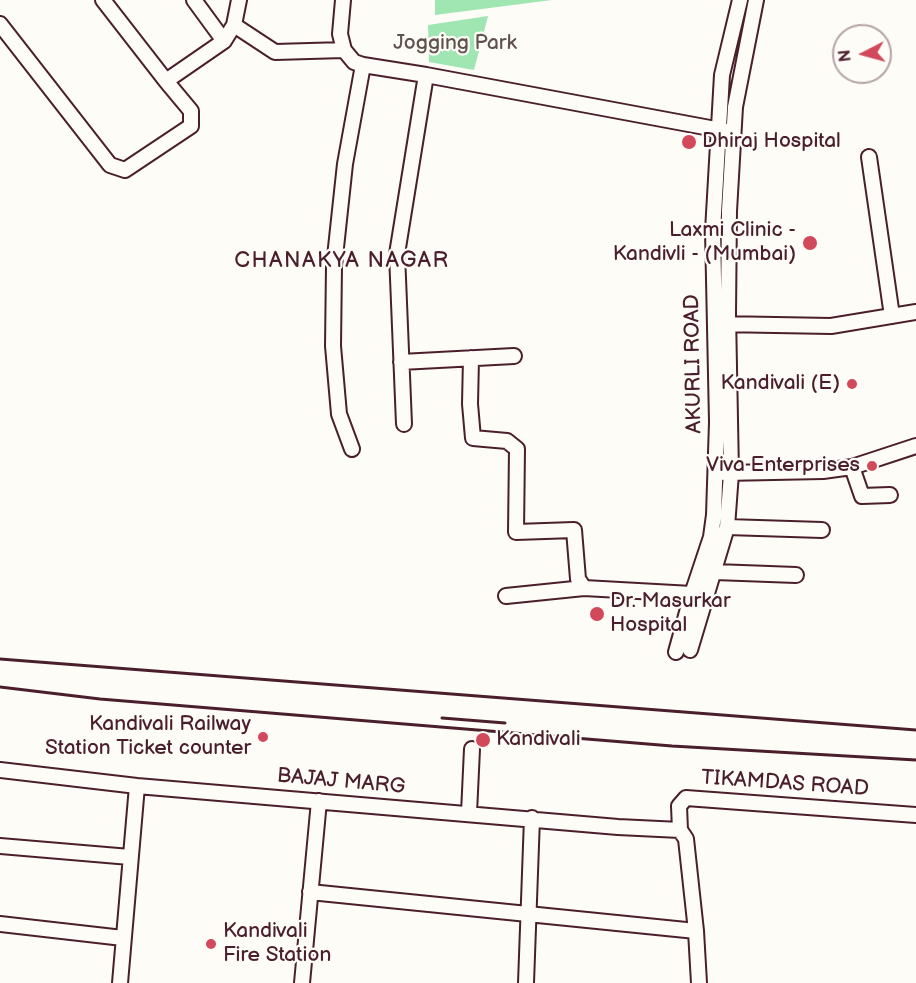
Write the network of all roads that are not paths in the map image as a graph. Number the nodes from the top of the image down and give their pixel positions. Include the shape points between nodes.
1 (104, 0) edge
2 (194, 0) edge
3 (239, 0) edge
4 (343, 0) edge
5 (740, 0) edge
6 (756, 0) edge
7 (0, 24) edge
8 (234, 24) junction
9 (224, 41) junction
10 (344, 50) junction
11 (363, 65) junction
12 (426, 75) junction
13 (166, 81) junction
14 (726, 131) junction
15 (869, 157) dead end
16 (916, 312) edge
17 (892, 316) junction
18 (721, 324) junction
19 (514, 356) dead end
20 (471, 358) junction
21 (401, 362) junction
22 (404, 424) dead end
23 (916, 446) edge
24 (352, 448) dead end
25 (852, 467) junction
26 (724, 473) junction
27 (890, 495) dead end
28 (727, 527) junction
29 (822, 530) dead end
30 (715, 572) junction
31 (796, 575) dead end
32 (584, 588) junction
33 (692, 594) junction
34 (506, 596) dead end
35 (472, 749) dead end
36 (0, 770) edge
37 (137, 786) junction
38 (319, 801) junction
39 (469, 813) junction
40 (916, 815) edge
41 (532, 818) junction
42 (680, 830) junction
43 (0, 846) edge
44 (130, 857) junction
45 (310, 892) junction
46 (528, 914) junction
47 (0, 924) edge
48 (696, 931) junction
49 (123, 938) junction
50 (120, 983) edge
51 (302, 983) edge
52 (526, 983) edge
53 (699, 983) edge

1 - 13 street
2 - 9 street
3 - 8 street
4 - 10 street via 340,34
5 - 14 street, AKURLI ROAD via 722,75
6 - 14 street, AKURLI ROAD via 735,107
7 - 13 street via 110,165 125,171 191,126 191,111
8 - 9 street
8 - 10 street via 275,52
9 - 13 street
10 - 11 street via 354,62
11 - 12 street
11 - 24 street via 345,164 334,266 333,346 339,414
12 - 14 street
12 - 21 street via 397,254
14 - 18 street, AKURLI ROAD via 713,231
15 - 17 street
16 - 17 street
17 - 18 street via 831,326
18 - 26 street, AKURLI ROAD
19 - 20 street
20 - 21 street
20 - 32 street via 473,438 507,441 517,449 516,532 574,530 578,579
21 - 22 street
23 - 25 street
25 - 26 street
25 - 27 street via 862,496
26 - 28 street, AKURLI ROAD
26 - 33 street, AKURLI ROAD via 711,537
28 - 29 street
28 - 30 street, AKURLI ROAD
30 - 31 street
30 - 33 street, AKURLI ROAD via 683,651
32 - 33 street
32 - 34 street
35 - 39 street
36 - 37 street, BAJAJ MARG
37 - 38 street, BAJAJ MARG
37 - 44 street
38 - 39 street, BAJAJ MARG
38 - 45 street
39 - 41 street, BAJAJ MARG
40 - 42 street, TIKAMDAS ROAD via 686,798 679,806
41 - 42 street, BAJAJ MARG
41 - 46 street
42 - 48 street via 686,839
43 - 44 street
44 - 49 street
45 - 46 street
45 - 51 street
46 - 48 street
46 - 52 street
47 - 49 street
48 - 53 street
49 - 50 street

